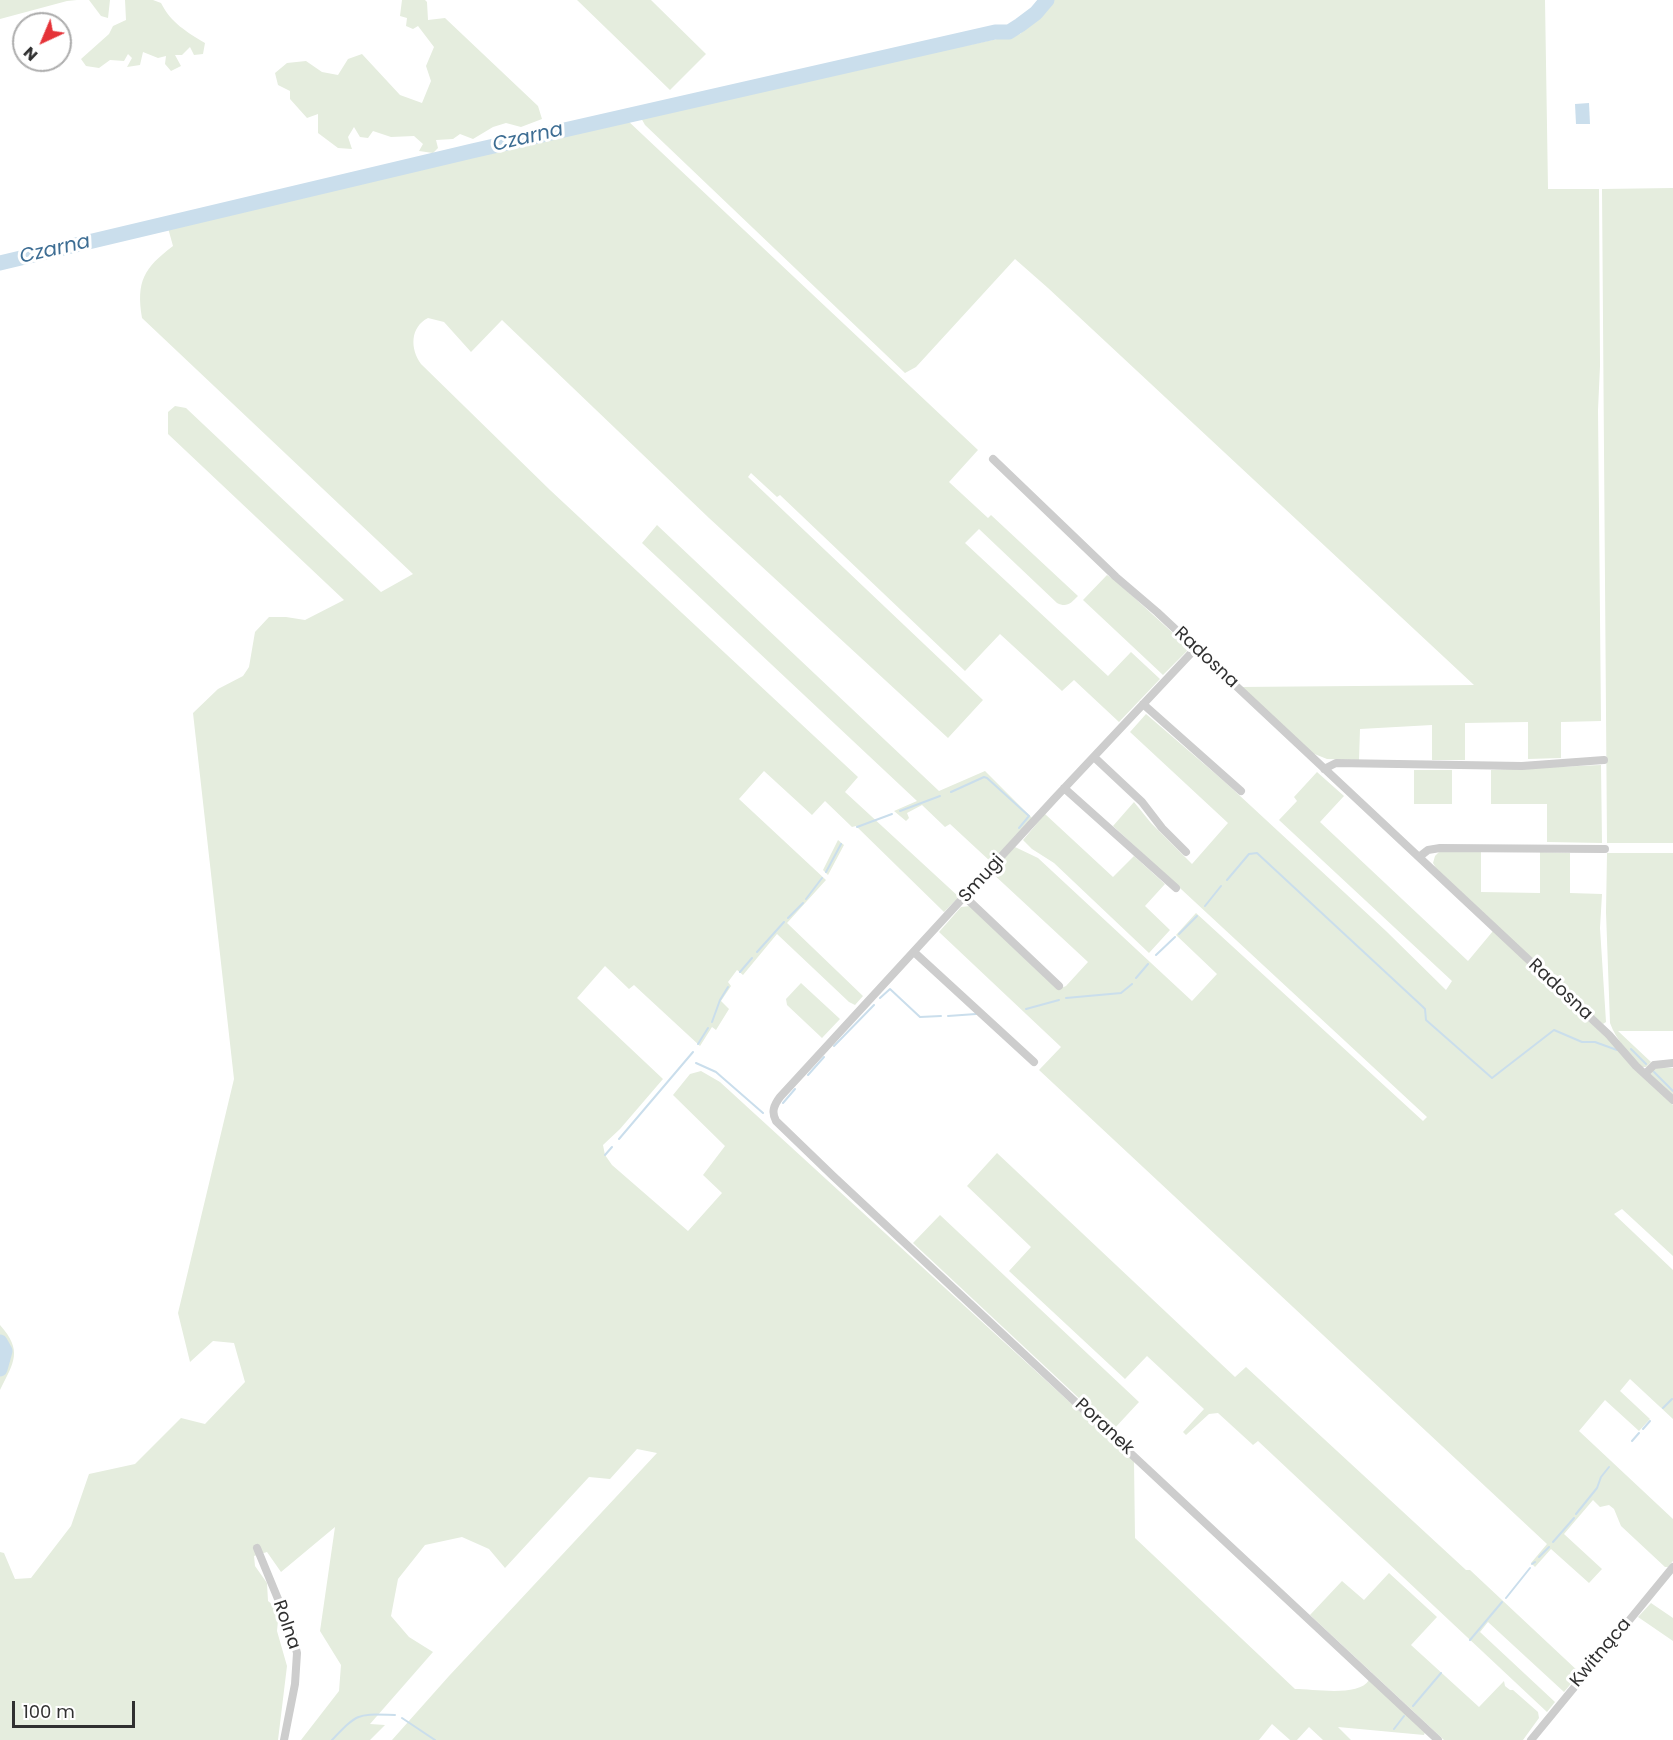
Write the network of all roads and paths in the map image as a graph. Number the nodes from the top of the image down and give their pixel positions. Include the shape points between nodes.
1 (993, 459) dead end
2 (1195, 649) junction
3 (1143, 704) junction
4 (1094, 757) junction
5 (1604, 760) dead end
6 (1324, 769) junction
7 (1064, 788) junction
8 (1240, 791) dead end
9 (1605, 849) dead end
10 (1186, 852) dead end
11 (1419, 857) junction
12 (1176, 888) dead end
13 (965, 897) junction
14 (914, 952) junction
15 (1059, 986) dead end
16 (1034, 1062) dead end
17 (1673, 1062) edge
18 (1645, 1074) junction
19 (1673, 1100) edge
20 (773, 1112) joint
21 (257, 1548) dead end
22 (1673, 1567) edge
23 (284, 1740) edge
24 (1438, 1740) edge
25 (1531, 1740) edge

1 - 2 street, Radosna
2 - 3 street, Smugi
2 - 6 street, Radosna
3 - 4 street, Smugi
3 - 8 street
4 - 7 street, Smugi
4 - 10 street via 1142,802
5 - 6 street via 1522,766 1336,763
6 - 11 street, Radosna
7 - 12 street
7 - 13 street, Smugi
9 - 11 street via 1440,848
11 - 18 street, Radosna
13 - 14 street, Smugi
13 - 15 street
14 - 16 street
14 - 20 street, Smugi via 780,1097
17 - 18 street via 1654,1065
18 - 19 street, Radosna
20 - 24 street, Poranek via 776,1121 842,1184
21 - 23 street, Rolna via 297,1653
22 - 25 street, Kwitnąca

